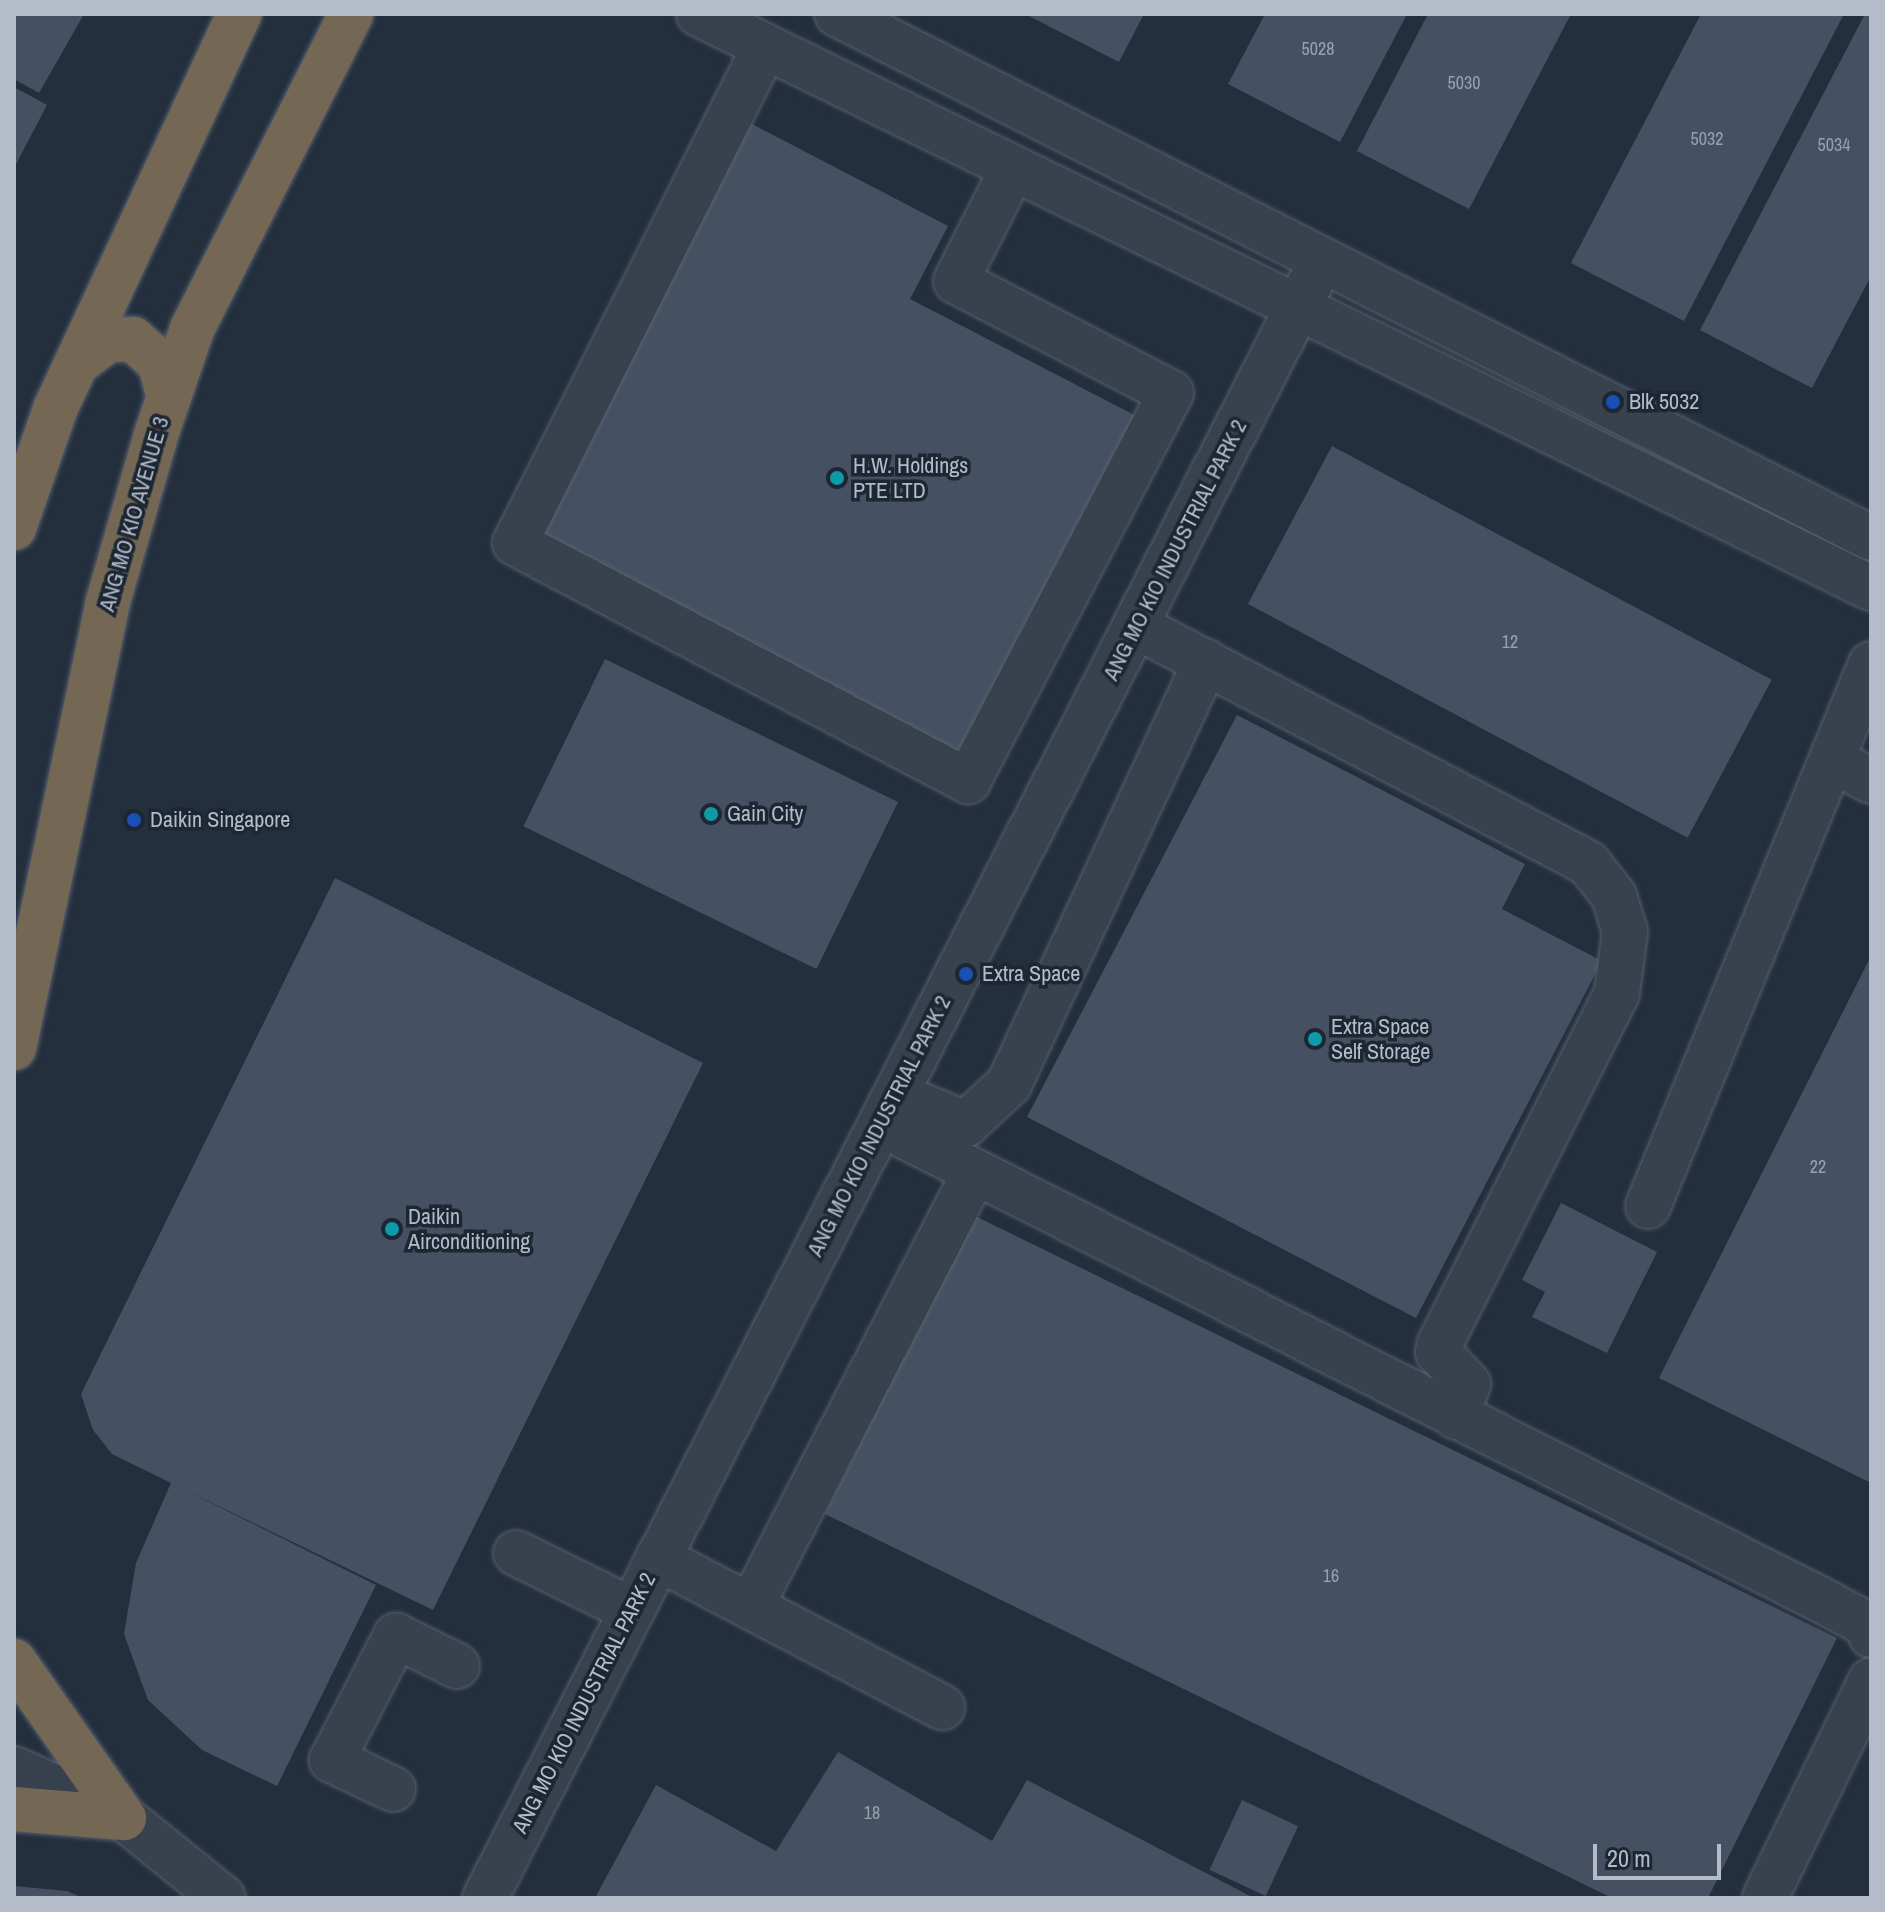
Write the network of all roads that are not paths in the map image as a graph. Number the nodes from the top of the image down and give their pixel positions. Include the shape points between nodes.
1 (239, 14) edge
2 (351, 14) edge
3 (699, 14) edge
4 (837, 14) edge
5 (765, 47) junction
6 (1012, 170) junction
7 (1321, 262) junction
8 (1297, 313) junction
9 (1470, 338) junction
10 (76, 364) junction
11 (1446, 383) junction
12 (169, 398) junction
13 (14, 528) edge
14 (1806, 532) junction
15 (1871, 538) edge
16 (1871, 588) edge
17 (1136, 626) junction
18 (1206, 662) junction
19 (1871, 664) edge
20 (1833, 760) junction
21 (1871, 781) edge
22 (14, 1048) edge
23 (888, 1109) junction
24 (973, 1175) junction
25 (1648, 1206) dead end
26 (1456, 1417) junction
27 (516, 1553) dead end
28 (658, 1558) junction
29 (751, 1606) junction
30 (632, 1610) junction
31 (1871, 1635) edge
32 (14, 1661) edge
33 (457, 1666) dead end
34 (1871, 1681) edge
35 (942, 1707) dead end
36 (14, 1769) edge
37 (393, 1789) dead end
38 (14, 1809) edge
39 (124, 1818) junction
40 (223, 1898) edge
41 (485, 1898) edge
42 (1765, 1898) edge

1 - 10 highway
2 - 12 highway, ANG MO KIO AVENUE 3 via 192,329
3 - 5 street
4 - 7 street
5 - 6 street
5 - 6 street via 515,543 968,781 1171,393 956,281
6 - 8 street
7 - 8 street, ANG MO KIO INDUSTRIAL PARK 2
7 - 9 street
8 - 11 street
8 - 17 street, ANG MO KIO INDUSTRIAL PARK 2
9 - 11 street
9 - 14 street
10 - 12 highway via 108,340 133,339 160,363
10 - 13 highway
11 - 14 street
12 - 22 highway, ANG MO KIO AVENUE 3 via 107,605
14 - 15 street
14 - 16 street
17 - 18 street
17 - 23 street, ANG MO KIO INDUSTRIAL PARK 2
18 - 23 street via 1009,1084 966,1124
18 - 26 street via 1588,863 1614,896 1625,931 1617,993 1440,1343 1438,1352 1468,1384
19 - 20 street
20 - 21 street
20 - 25 street
23 - 24 street
23 - 28 street, ANG MO KIO INDUSTRIAL PARK 2
24 - 26 street
24 - 29 street
26 - 31 street via 1829,1604 1866,1624
27 - 30 street
28 - 29 street
28 - 30 street, ANG MO KIO INDUSTRIAL PARK 2
29 - 35 street
30 - 41 street, ANG MO KIO INDUSTRIAL PARK 2
32 - 39 highway
33 - 37 street via 396,1636 332,1760
34 - 42 street
36 - 39 street
38 - 39 highway
39 - 40 street

